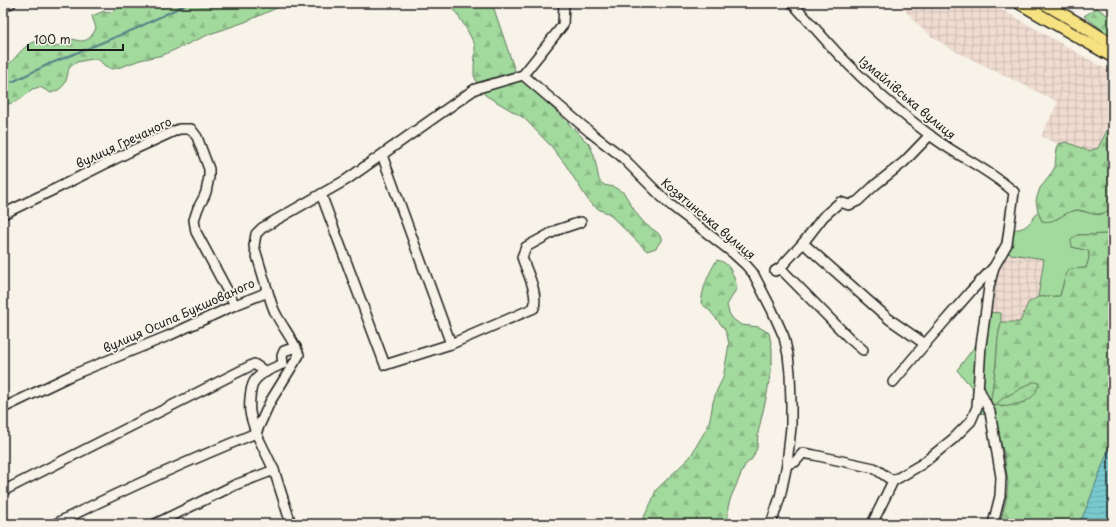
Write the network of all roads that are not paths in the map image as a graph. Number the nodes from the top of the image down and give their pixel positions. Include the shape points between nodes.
1 (10, 3) edge
2 (564, 3) edge
3 (792, 3) edge
4 (1019, 3) edge
5 (1043, 3) edge
6 (3, 7) edge
7 (1113, 45) edge
8 (1113, 57) edge
9 (523, 75) junction
10 (930, 135) junction
11 (382, 155) junction
12 (321, 194) junction
13 (3, 214) edge
14 (581, 222) dead end
15 (803, 243) junction
16 (994, 267) junction
17 (267, 289) junction
18 (236, 305) junction
19 (450, 344) junction
20 (925, 344) junction
21 (296, 347) junction
22 (864, 350) dead end
23 (266, 372) junction
24 (893, 382) dead end
25 (979, 388) junction
26 (3, 408) edge
27 (256, 433) junction
28 (786, 464) junction
29 (274, 470) junction
30 (893, 481) junction
31 (3, 491) edge
32 (55, 524) edge
33 (156, 524) edge
34 (291, 524) edge
35 (771, 524) edge
36 (872, 524) edge
37 (992, 524) edge

1 - 6 street
2 - 9 street via 564,25
3 - 10 street, Ізмайлівська вулиця via 874,89
4 - 8 main road
5 - 7 main road
9 - 11 street, вулиця Осипа Букшованого via 475,89
9 - 28 street, Козятинська вулиця via 621,156 668,203 733,253 753,273 784,337 788,355 791,427
10 - 15 street via 904,162 858,201 849,204 840,202 823,217
10 - 16 street, Ізмайлівська вулиця via 1014,192 1007,244
11 - 12 street, вулиця Осипа Букшованого
11 - 19 street
12 - 17 street, вулиця Осипа Букшованого via 256,234 254,246
12 - 19 street via 385,364
13 - 18 street, вулиця Гречаного via 179,129 191,129 197,137 209,169 206,192 194,220 196,232
14 - 19 street via 558,230 526,247 522,257 533,288 536,302 534,308
15 - 20 street via 889,319
15 - 22 street via 778,269
16 - 20 street
16 - 25 street via 988,286
17 - 18 street, вулиця Осипа Букшованого via 263,294
17 - 21 street via 276,314
18 - 26 street, вулиця Осипа Букшованого via 72,375
20 - 24 street
21 - 23 street via 284,351 283,364
21 - 27 street via 299,355 270,402
23 - 27 street via 255,380 249,402
23 - 31 street via 254,364
25 - 30 street via 977,407 971,421 922,464
25 - 37 street via 990,412 1001,477 1000,496
27 - 29 street
27 - 32 street via 184,463
28 - 30 street via 795,462 803,454 814,455 874,468
28 - 35 street, Козятинська вулиця via 780,497
29 - 33 street via 235,485
29 - 34 street
30 - 36 street

